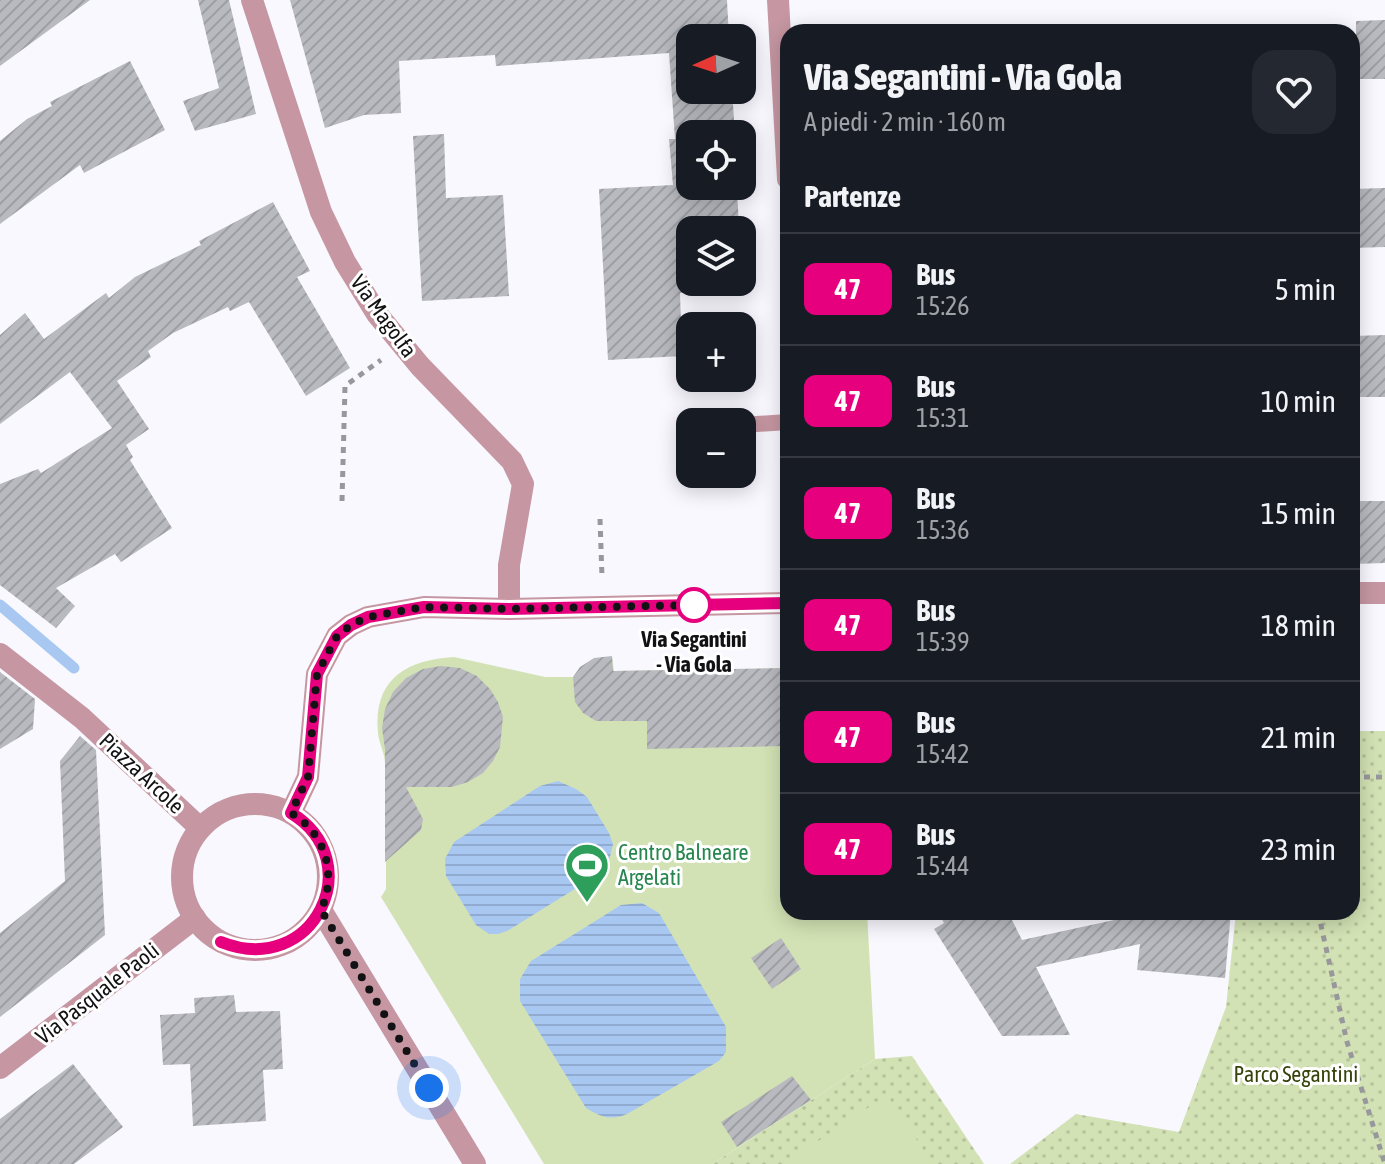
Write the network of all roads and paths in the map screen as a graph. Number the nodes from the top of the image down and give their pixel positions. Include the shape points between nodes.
1 (252, 0) edge
2 (778, 0) edge
3 (780, 36) edge
4 (386, 357) dead end
5 (780, 423) edge
6 (756, 424) edge
7 (342, 501) dead end
8 (600, 519) dead end
9 (602, 582) dead end
10 (1360, 593) edge
11 (1385, 593) edge
12 (780, 603) edge
13 (509, 609) junction
14 (0, 654) edge
15 (1360, 777) edge
16 (1385, 777) edge
17 (291, 813) junction
18 (200, 828) junction
19 (321, 910) junction
20 (195, 918) junction
21 (1320, 920) edge
22 (0, 1068) edge
23 (475, 1164) edge
24 (1385, 1164) edge

1 - 13 street, Via Magolfa via 321,212 345,262 377,314 512,461 523,484 509,565
2 - 3 street
4 - 7 path via 345,386
5 - 6 lane
8 - 9 path
10 - 11 street
12 - 13 street
13 - 17 street via 424,607 368,617 337,636 317,674 308,777
14 - 18 street, Piazza Arcole via 82,718
15 - 16 path
17 - 18 street, Piazza Arcole via 266,803 237,806
17 - 19 street via 312,831 326,855 328,883
18 - 20 street, Piazza Arcole via 183,869 185,895
19 - 20 street via 298,937 264,950 221,942
19 - 23 street
20 - 22 street, Via Pasquale Paoli
21 - 24 path via 1347,1042

